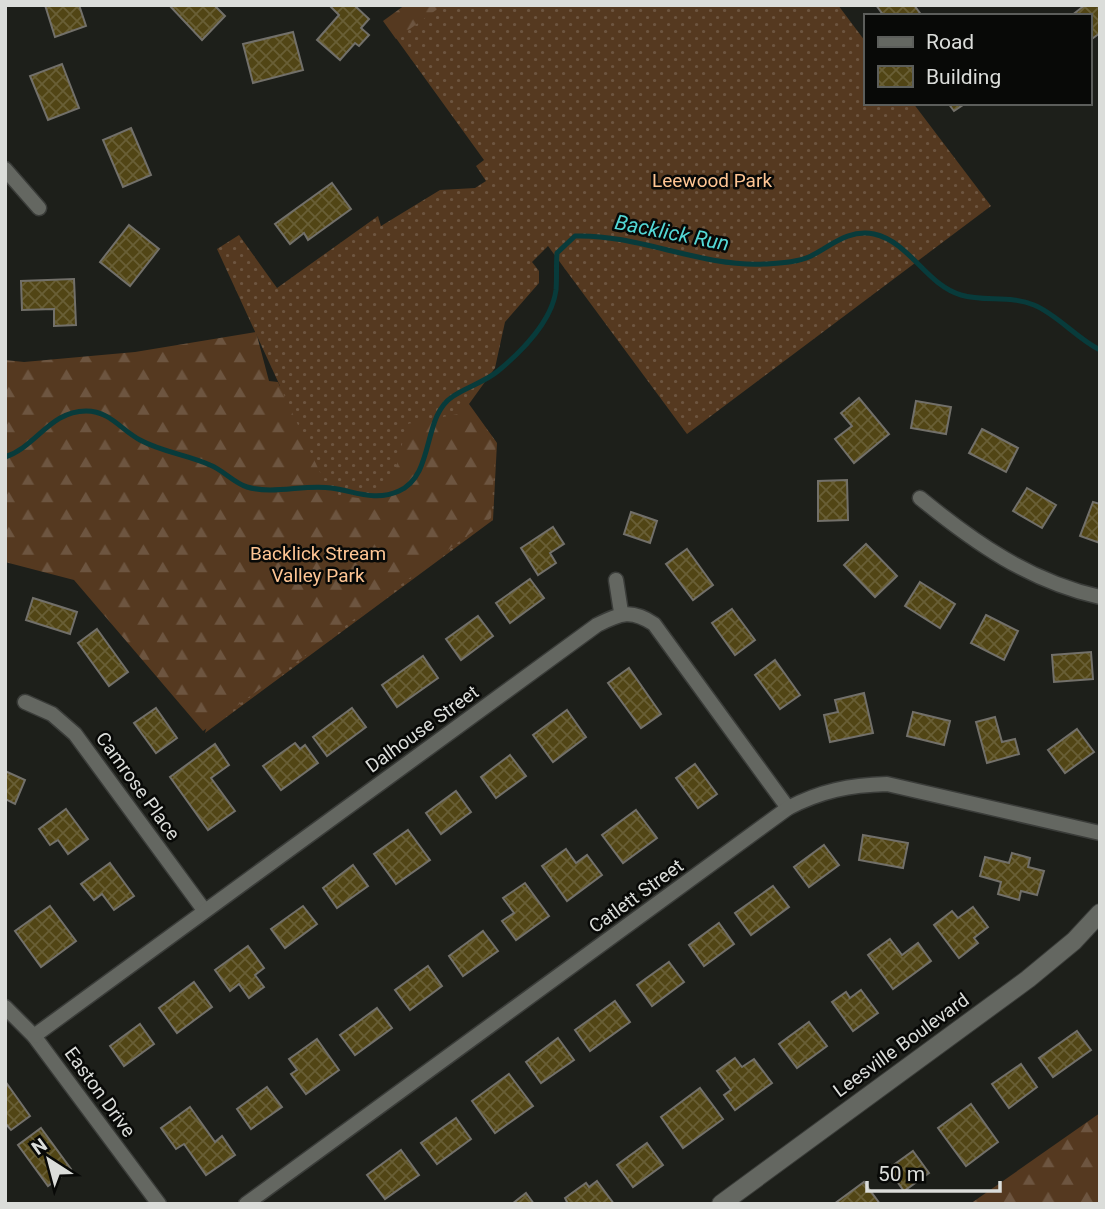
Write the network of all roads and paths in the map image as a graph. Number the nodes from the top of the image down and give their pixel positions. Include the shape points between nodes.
1 (5, 169) edge
2 (39, 208) dead end
3 (920, 498) dead end
4 (617, 580) dead end
5 (1100, 597) edge
6 (621, 612) junction
7 (25, 702) dead end
8 (788, 808) junction
9 (1100, 832) edge
10 (204, 910) junction
11 (1100, 913) edge
12 (5, 1007) edge
13 (34, 1036) junction
14 (159, 1204) edge
15 (246, 1204) edge
16 (721, 1204) edge

1 - 2 street
3 - 5 street via 1005,561 1056,585
4 - 6 street
6 - 8 street via 640,615 654,624
6 - 10 street, Dalhouse Street
7 - 10 street, Camrose Place via 52,714 75,734
8 - 9 street, Catlett Street via 829,790 887,785
8 - 15 street, Catlett Street
10 - 13 street, Dalhouse Street
11 - 16 street, Leesville Boulevard via 1028,979
12 - 13 street, Easton Drive
13 - 14 street, Easton Drive

